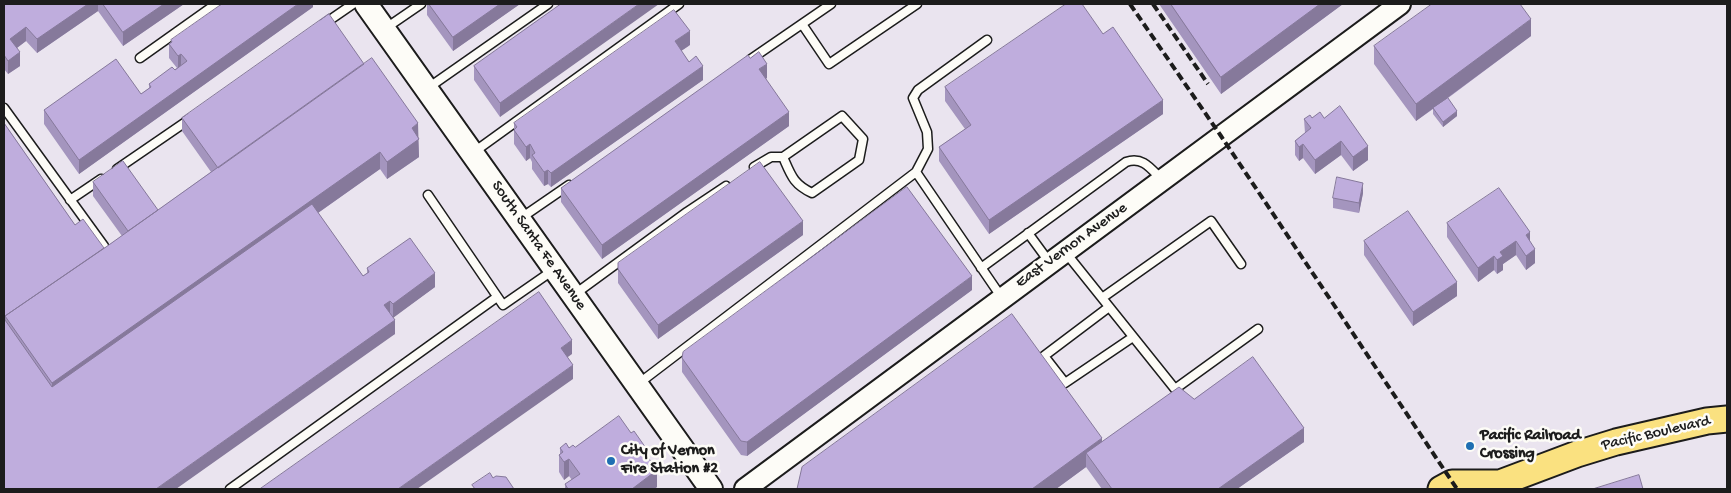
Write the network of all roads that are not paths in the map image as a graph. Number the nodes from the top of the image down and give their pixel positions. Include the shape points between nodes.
1 (216, 4) edge
2 (353, 4) edge
3 (366, 4) edge
4 (421, 4) edge
5 (548, 4) edge
6 (679, 4) edge
7 (831, 4) edge
8 (917, 4) edge
9 (1400, 4) edge
10 (802, 24) junction
11 (385, 30) junction
12 (314, 32) edge
13 (988, 40) dead end
14 (140, 58) dead end
15 (745, 63) edge
16 (427, 89) junction
17 (4, 108) edge
18 (195, 116) edge
19 (472, 153) junction
20 (783, 157) junction
21 (748, 172) edge
22 (916, 172) junction
23 (576, 180) edge
24 (1162, 180) junction
25 (733, 182) edge
26 (428, 195) dead end
27 (70, 200) junction
28 (520, 220) junction
29 (1028, 232) junction
30 (104, 246) edge
31 (1057, 257) junction
32 (1241, 264) dead end
33 (981, 268) junction
34 (554, 270) junction
35 (497, 296) junction
36 (573, 296) junction
37 (1002, 298) junction
38 (1102, 298) junction
39 (1109, 307) junction
40 (1258, 329) dead end
41 (1133, 337) junction
42 (636, 385) junction
43 (1727, 419) edge
44 (1498, 486) edge
45 (230, 489) edge
46 (711, 489) edge
47 (745, 489) edge
48 (1440, 489) edge

1 - 14 lane
2 - 12 lane
3 - 11 main road, South Santa Fe Avenue
4 - 11 lane
5 - 16 lane
6 - 19 lane
7 - 10 lane
8 - 10 lane via 829,64
9 - 24 street, East Vernon Avenue
10 - 15 lane
11 - 16 main road, South Santa Fe Avenue
13 - 22 lane via 915,94 913,98 927,132 928,149
16 - 19 main road, South Santa Fe Avenue
17 - 27 lane
18 - 27 lane
19 - 28 main road, South Santa Fe Avenue
20 - 20 lane via 842,116 863,139 859,160 812,193 793,180
20 - 21 lane via 771,156
22 - 33 lane
22 - 42 lane
23 - 28 lane
24 - 29 lane via 1146,163 1126,162
24 - 31 street, East Vernon Avenue
25 - 36 lane
26 - 35 lane
27 - 30 lane
28 - 34 main road, South Santa Fe Avenue
29 - 31 lane
29 - 33 lane
31 - 37 street, East Vernon Avenue
31 - 38 lane
32 - 38 lane via 1211,221
33 - 37 lane
34 - 35 lane via 503,305
34 - 36 main road, South Santa Fe Avenue
35 - 45 lane
36 - 42 main road, South Santa Fe Avenue
37 - 47 street, East Vernon Avenue
38 - 39 lane
39 - 41 lane
39 - 41 lane via 1044,356 1065,383
40 - 41 lane via 1175,389
42 - 46 main road, South Santa Fe Avenue
43 - 44 main road, Pacific Boulevard via 1616,442
44 - 48 main road, Pacific Boulevard via 1452,483

